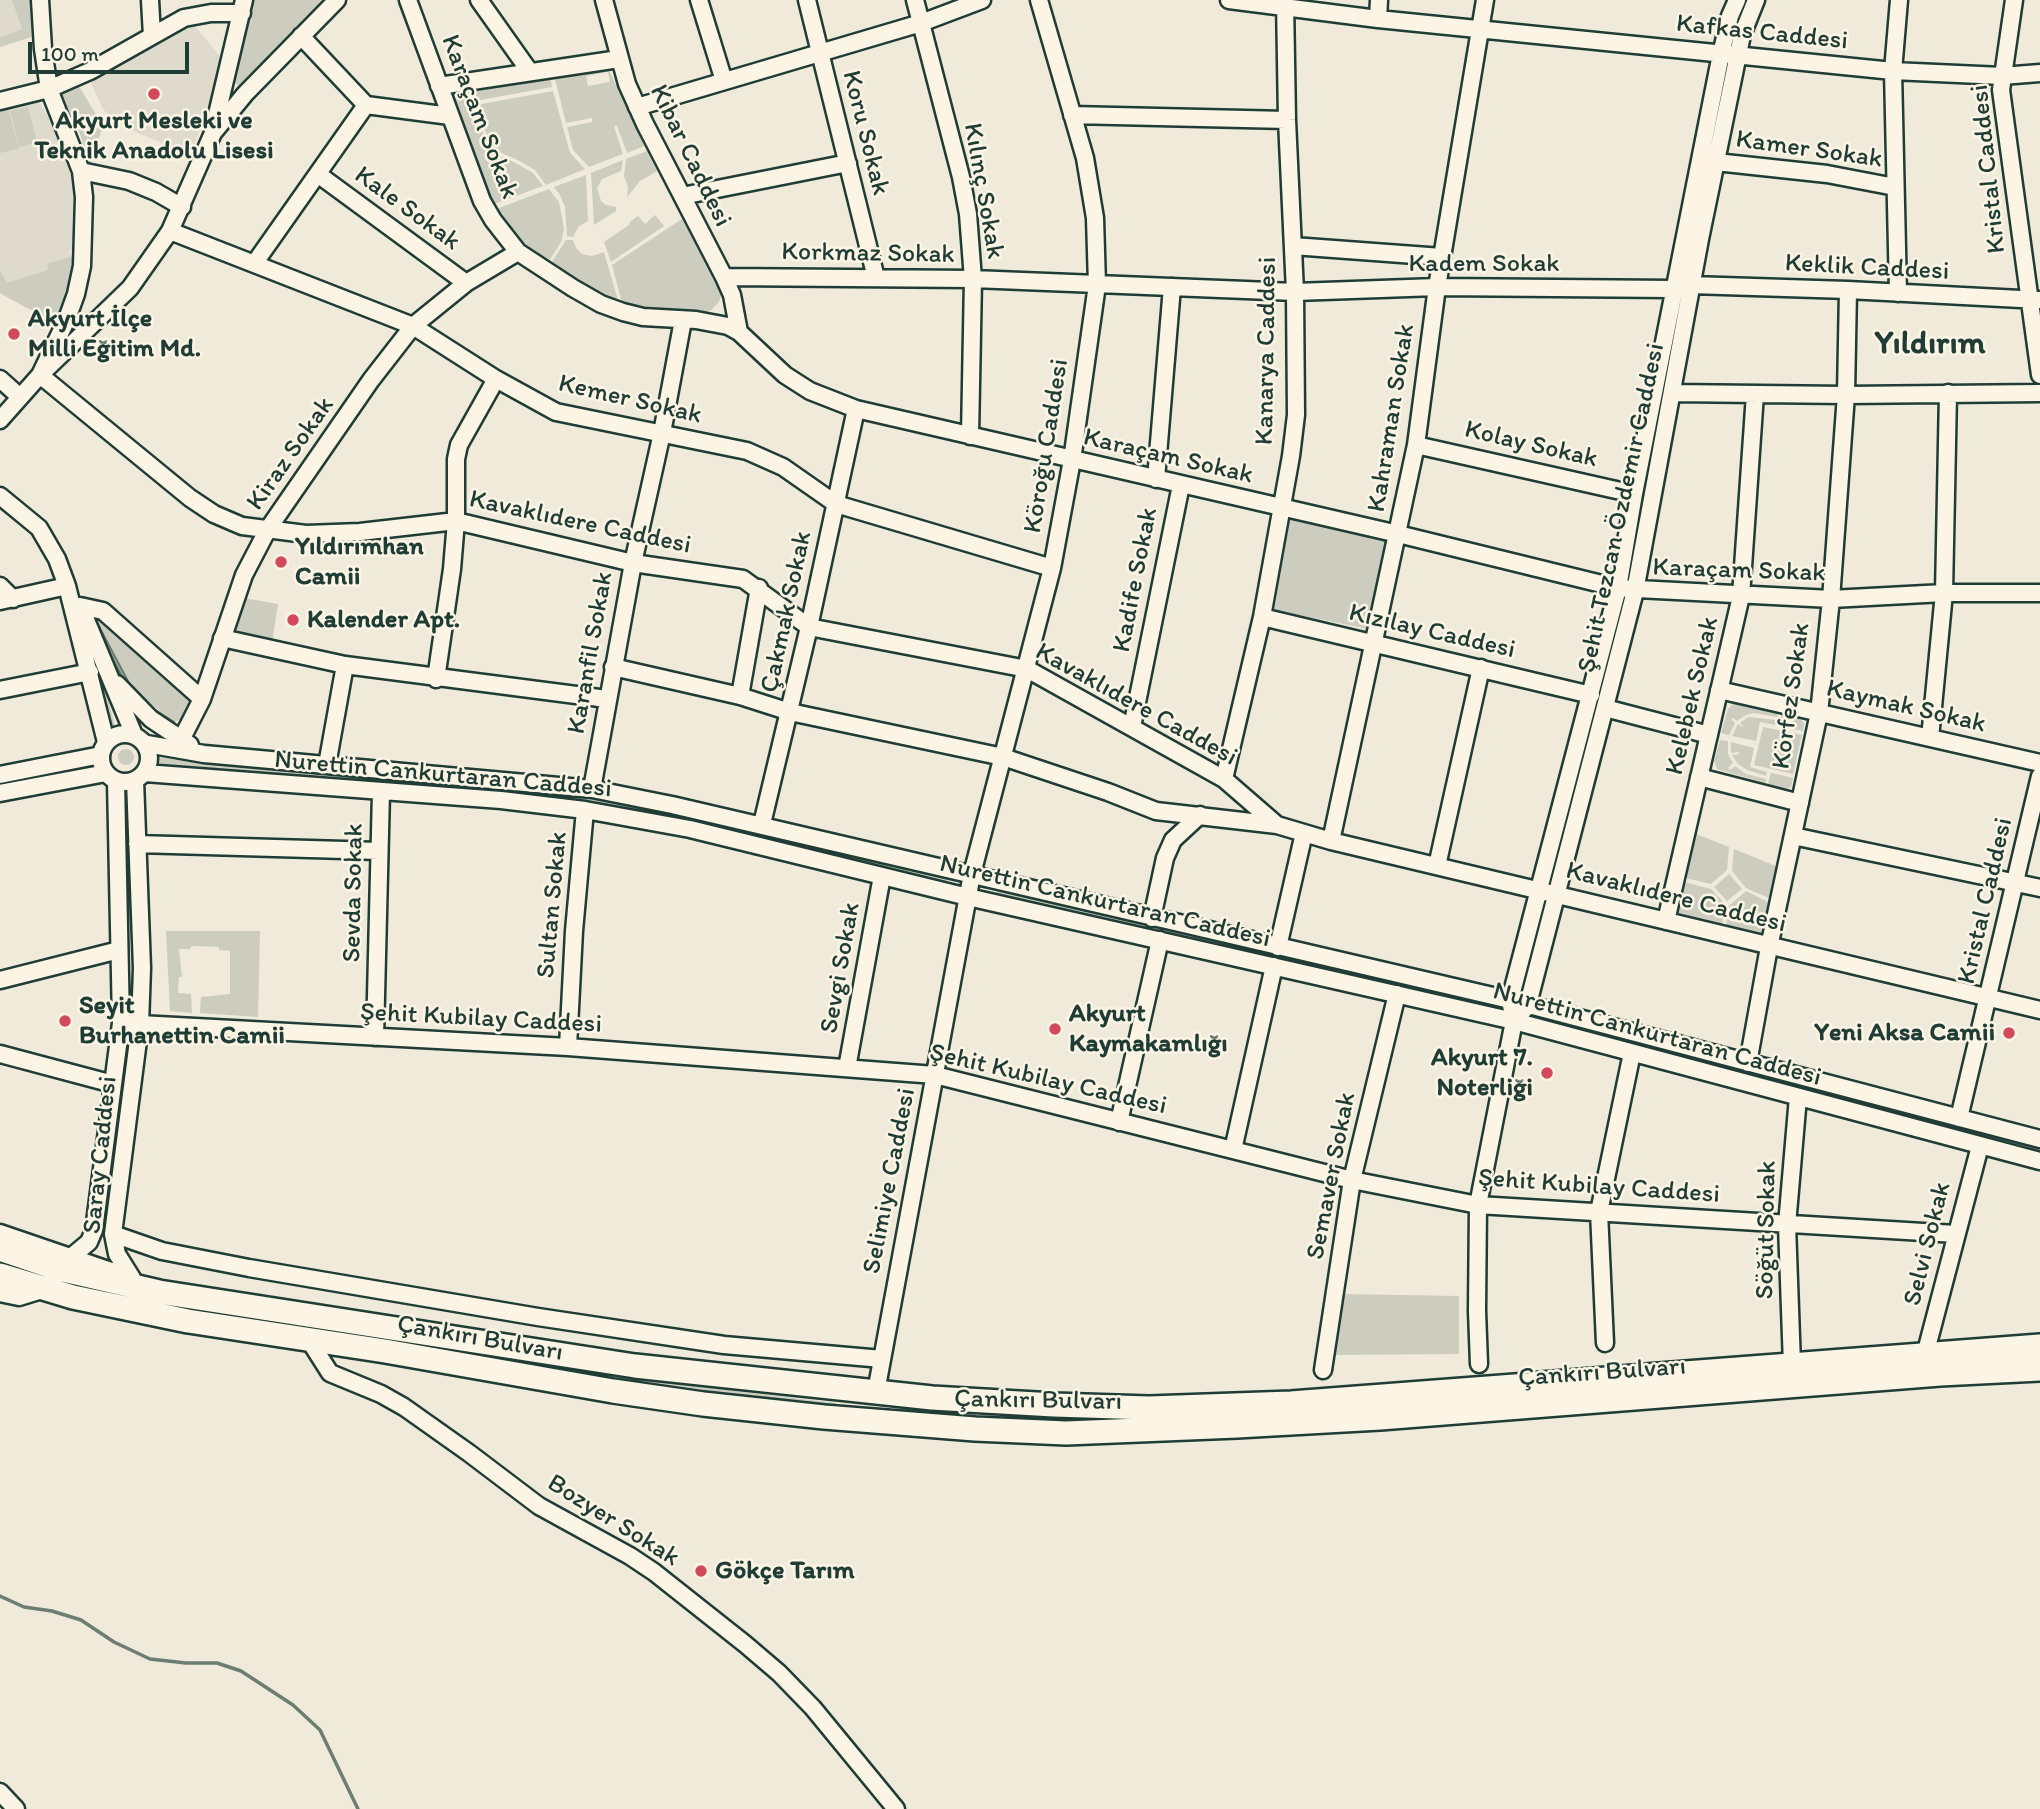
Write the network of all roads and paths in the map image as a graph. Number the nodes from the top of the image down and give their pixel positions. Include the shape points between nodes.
1 (40, 0) edge
2 (150, 0) edge
3 (337, 0) edge
4 (408, 0) edge
5 (479, 0) edge
6 (604, 0) edge
7 (699, 0) edge
8 (807, 0) edge
9 (915, 0) edge
10 (982, 0) edge
11 (1040, 0) edge
12 (1229, 0) edge
13 (1380, 0) edge
14 (1485, 0) edge
15 (1737, 0) edge
16 (1756, 0) edge
17 (1899, 0) edge
18 (2014, 0) edge
19 (1286, 3) edge
20 (243, 7) edge
21 (1378, 19) junction
22 (920, 23) junction
23 (1482, 30) junction
24 (152, 36) junction
25 (301, 36) junction
26 (820, 52) junction
27 (1721, 54) junction
28 (1738, 55) junction
29 (619, 59) junction
30 (1893, 71) junction
31 (530, 72) junction
32 (2040, 74) edge
33 (2002, 76) junction
34 (724, 81) junction
35 (439, 86) junction
36 (49, 89) junction
37 (0, 101) edge
38 (366, 105) junction
39 (637, 107) junction
40 (450, 116) junction
41 (1072, 116) junction
42 (1287, 120) junction
43 (213, 133) junction
44 (1716, 162) junction
45 (848, 163) junction
46 (81, 171) junction
47 (319, 175) junction
48 (1895, 187) junction
49 (682, 196) junction
50 (182, 207) junction
51 (170, 231) junction
52 (1293, 246) junction
53 (518, 253) junction
54 (1442, 257) junction
55 (254, 264) junction
56 (724, 277) junction
57 (876, 278) junction
58 (973, 279) junction
59 (466, 283) junction
60 (1097, 285) junction
61 (1692, 285) junction
62 (1172, 287) junction
63 (1437, 287) junction
64 (1673, 289) junction
65 (1848, 290) junction
66 (1295, 292) junction
67 (1898, 293) junction
68 (2034, 300) edge
69 (684, 320) junction
70 (413, 326) junction
71 (739, 332) junction
72 (2040, 374) edge
73 (40, 375) junction
74 (0, 379) edge
75 (496, 379) junction
76 (1672, 393) junction
77 (1948, 393) junction
78 (2040, 393) edge
79 (1755, 394) junction
80 (1846, 394) junction
81 (20, 397) junction
82 (856, 409) junction
83 (0, 420) edge
84 (662, 433) junction
85 (970, 436) junction
86 (1416, 445) junction
87 (1072, 460) junction
88 (1157, 479) junction
89 (1181, 485) junction
90 (1634, 494) junction
91 (0, 496) edge
92 (836, 504) junction
93 (1282, 509) junction
94 (456, 521) junction
95 (268, 529) junction
96 (1398, 534) junction
97 (633, 562) junction
98 (1052, 568) junction
99 (0, 586) edge
100 (67, 586) junction
101 (759, 588) junction
102 (1618, 588) junction
103 (1635, 591) junction
104 (1944, 593) junction
105 (2040, 593) edge
106 (1741, 596) junction
107 (1830, 599) junction
108 (6, 600) edge
109 (80, 606) junction
110 (1262, 617) junction
111 (809, 627) junction
112 (222, 638) junction
113 (1373, 643) junction
114 (345, 665) junction
115 (613, 667) junction
116 (1481, 668) junction
117 (1027, 669) junction
118 (98, 671) junction
119 (436, 679) junction
120 (0, 690) edge
121 (1719, 690) junction
122 (1591, 695) junction
123 (740, 696) junction
124 (202, 699) junction
125 (607, 699) junction
126 (1605, 708) junction
127 (790, 712) junction
128 (1819, 712) junction
129 (1132, 727) junction
130 (1709, 735) junction
131 (1930, 738) junction
132 (140, 739) junction
133 (181, 740) junction
134 (104, 749) junction
135 (204, 754) junction
136 (1003, 757) junction
137 (2040, 763) edge
138 (327, 765) junction
139 (0, 775) edge
140 (1699, 776) junction
141 (2040, 776) edge
142 (111, 777) junction
143 (140, 777) junction
144 (1224, 779) junction
145 (592, 789) junction
146 (380, 792) junction
147 (0, 793) edge
148 (1800, 803) junction
149 (585, 810) junction
150 (1200, 815) junction
151 (762, 824) junction
152 (1277, 825) junction
153 (1304, 833) junction
154 (1793, 836) junction
155 (1331, 841) junction
156 (137, 844) junction
157 (379, 851) junction
158 (1437, 866) junction
159 (972, 874) junction
160 (882, 876) junction
161 (2016, 884) junction
162 (2040, 888) edge
163 (1540, 890) junction
164 (1557, 894) junction
165 (968, 897) junction
166 (1152, 918) junction
167 (1666, 921) junction
168 (1160, 940) junction
169 (1278, 947) junction
170 (1769, 947) junction
171 (119, 950) junction
172 (1274, 965) junction
173 (0, 980) edge
174 (1396, 994) junction
175 (1988, 998) junction
176 (1510, 1000) junction
177 (1528, 1004) junction
178 (2040, 1010) edge
179 (1516, 1021) junction
180 (121, 1023) junction
181 (140, 1024) junction
182 (375, 1037) junction
183 (568, 1047) junction
184 (1632, 1053) junction
185 (0, 1055) edge
186 (1748, 1063) junction
187 (847, 1068) junction
188 (934, 1075) junction
189 (113, 1084) junction
190 (1798, 1097) junction
191 (1959, 1118) junction
192 (1119, 1122) junction
193 (2040, 1139) edge
194 (1979, 1146) junction
195 (1233, 1150) junction
196 (2040, 1161) edge
197 (1352, 1180) junction
198 (1478, 1205) junction
199 (1599, 1212) junction
200 (1787, 1225) junction
201 (0, 1233) edge
202 (113, 1234) junction
203 (1956, 1234) junction
204 (0, 1249) edge
205 (71, 1257) junction
206 (131, 1278) junction
207 (7, 1284) edge
208 (182, 1296) junction
209 (309, 1340) junction
210 (1605, 1343) dead end
211 (2040, 1346) edge
212 (1926, 1355) junction
213 (882, 1359) junction
214 (1479, 1364) dead end
215 (1792, 1365) junction
216 (2040, 1369) edge
217 (1323, 1370) dead end
218 (876, 1392) junction
219 (0, 1792) edge
220 (16, 1809) edge
221 (896, 1809) edge

1 - 36 street
2 - 24 street
3 - 25 street
4 - 35 street, Karaçam Sokak
5 - 31 street
6 - 29 street, Kibar Caddesi
7 - 34 street
8 - 26 street, Koru Sokak
9 - 22 street, Kılınç Sokak
10 - 22 street
11 - 41 street, Köroğu Caddesi
12 - 19 street, Kafkas Caddesi
13 - 21 street
14 - 23 street, Kahraman Sokak
15 - 27 street, Şehit Tezcan Özdemir Caddesi
16 - 28 street, Şehit Tezcan Özdemir Caddesi
17 - 30 street
18 - 33 street, Kristal Caddesi
19 - 21 street, Kafkas Caddesi
19 - 42 street, Kanarya Caddesi
20 - 24 street via 194,15
20 - 43 street
21 - 23 street, Kafkas Caddesi
22 - 26 street
22 - 58 street, Kılınç Sokak via 961,177
23 - 27 street, Kafkas Caddesi
23 - 54 street, Kahraman Sokak
24 - 36 street
25 - 38 street
25 - 43 street
26 - 34 street
26 - 45 street, Koru Sokak
27 - 28 street, Kafkas Caddesi
27 - 64 street, Şehit Tezcan Özdemir Caddesi
28 - 30 street, Kafkas Caddesi
28 - 44 street, Şehit Tezcan Özdemir Caddesi
29 - 31 street
29 - 39 street, Kibar Caddesi
30 - 33 street, Kafkas Caddesi
30 - 48 street
31 - 35 street
32 - 33 street, Kafkas Caddesi
33 - 68 street, Kristal Caddesi
34 - 39 street
35 - 40 street, Karaçam Sokak
36 - 37 street
36 - 46 street
38 - 40 street
38 - 47 street
39 - 49 street, Kibar Caddesi
40 - 53 street, Karaçam Sokak via 482,201
41 - 42 street
41 - 60 street, Köroğu Caddesi via 1091,188
42 - 52 street, Kanarya Caddesi
43 - 50 street
44 - 48 street, Kamer Sokak via 1828,174
44 - 61 street, Şehit Tezcan Özdemir Caddesi
45 - 49 street
45 - 57 street, Koru Sokak
46 - 50 street via 136,183
46 - 73 street via 84,237 76,294
47 - 55 street
47 - 59 street, Kale Sokak
48 - 67 street
49 - 56 street, Kibar Caddesi
50 - 51 street
51 - 55 street, Kemer Sokak
51 - 73 street via 130,288
52 - 54 street
52 - 66 street, Kanarya Caddesi
53 - 59 street, Kiraz Sokak
53 - 69 street, Karaçam Sokak via 601,304 643,317
54 - 63 street, Kahraman Sokak
55 - 70 street, Kemer Sokak
56 - 57 street, Korkmaz Sokak
56 - 71 street, Kibar Caddesi
57 - 58 street, Korkmaz Sokak
58 - 60 street, Korkmaz Sokak
58 - 85 street, Kılınç Sokak
59 - 70 street, Kiraz Sokak
60 - 62 street, Korkmaz Sokak
60 - 87 street, Köroğu Caddesi
61 - 65 street, Keklik Caddesi
61 - 76 street, Şehit Tezcan Özdemir Caddesi
62 - 66 street, Kadem Sokak
62 - 88 street
63 - 64 street, Kadem Sokak
63 - 66 street, Kadem Sokak
63 - 86 street, Kahraman Sokak
64 - 90 street, Şehit Tezcan Özdemir Caddesi
65 - 67 street, Keklik Caddesi
65 - 80 street, Körfez Sokak
66 - 93 street, Kanarya Caddesi via 1296,415
67 - 68 street, Keklik Caddesi
68 - 72 street, Kristal Caddesi
69 - 71 street, Karaçam Sokak via 715,323
69 - 84 street, Karanfil Sokak
70 - 75 street, Kemer Sokak
70 - 95 street, Kiraz Sokak
71 - 82 street, Karaçam Sokak via 785,375 810,391
73 - 81 street
73 - 95 street, Kavaklıdere Caddesi via 190,498 242,526
74 - 81 street
75 - 84 street, Kemer Sokak via 556,412
75 - 94 street via 459,444
76 - 79 street
76 - 103 street, Şehit Tezcan Özdemir Caddesi
77 - 78 street
77 - 80 street
77 - 104 street
79 - 80 street
79 - 106 street, Kelebek Sokak
80 - 107 street, Körfez Sokak
81 - 83 street
82 - 85 street, Karaçam Sokak
82 - 92 street, Çakmak Sokak
84 - 92 street, Kemer Sokak via 760,456
84 - 97 street, Karanfil Sokak
85 - 87 street, Karaçam Sokak
86 - 90 street, Kolay Sokak
86 - 96 street, Kahraman Sokak
87 - 88 street, Karaçam Sokak
87 - 98 street, Köroğu Caddesi
88 - 89 street, Karaçam Sokak
89 - 93 street, Karaçam Sokak
89 - 129 street, Kadife Sokak
90 - 102 street, Şehit Tezcan Özdemir Caddesi
91 - 100 street via 39,528
92 - 98 street, Kemer Sokak
92 - 111 street, Çakmak Sokak
93 - 96 street, Karaçam Sokak
93 - 110 street, Kanarya Caddesi
94 - 95 street, Kavaklıdere Caddesi via 334,534
94 - 97 street, Kavaklıdere Caddesi
94 - 119 street
95 - 112 street, Kiraz Sokak via 244,575
96 - 102 street, Karaçam Sokak
96 - 113 street, Kahraman Sokak
97 - 101 street, Kavaklıdere Caddesi via 732,576
97 - 115 street, Karanfil Sokak
98 - 117 street, Köroğu Caddesi
99 - 108 street
100 - 108 street
100 - 109 street
100 - 118 street
101 - 111 street, Kavaklıdere Caddesi
101 - 123 street
102 - 103 street, Karaçam Sokak
102 - 122 street, Şehit Tezcan Özdemir Caddesi
103 - 106 street, Karaçam Sokak
103 - 126 street, Şehit Tezcan Özdemir Caddesi
104 - 105 street, Karaçam Sokak
104 - 107 street, Karaçam Sokak
104 - 131 street
106 - 107 street, Karaçam Sokak
106 - 121 street, Kelebek Sokak
107 - 128 street, Körfez Sokak
109 - 118 street
109 - 124 street via 103,611
110 - 113 street, Kızılay Caddesi
110 - 144 street, Kanarya Caddesi
111 - 117 street, Kavaklıdere Caddesi
111 - 127 street, Çakmak Sokak
112 - 114 street
112 - 124 street, Kiraz Sokak
113 - 116 street, Kızılay Caddesi
113 - 155 street, Kahraman Sokak
114 - 119 street
114 - 138 street
115 - 123 street
115 - 125 street, Karanfil Sokak
116 - 122 street, Kızılay Caddesi
116 - 158 street
117 - 129 street, Kavaklıdere Caddesi
117 - 136 street, Köroğu Caddesi
118 - 120 street
118 - 132 street
118 - 133 street
118 - 134 street
119 - 125 street
121 - 128 street, Kaymak Sokak
121 - 130 street, Kelebek Sokak
122 - 163 street, Şehit Tezcan Özdemir Caddesi
123 - 127 street
124 - 133 street, Kiraz Sokak
125 - 145 street, Karanfil Sokak
126 - 130 street
126 - 164 street, Şehit Tezcan Özdemir Caddesi
127 - 136 street
127 - 151 street, Çakmak Sokak
128 - 131 street, Kaymak Sokak
128 - 148 street, Körfez Sokak
129 - 144 street, Kavaklıdere Caddesi
130 - 140 street, Kelebek Sokak
131 - 137 street, Kaymak Sokak
132 - 134 street via 117,735
132 - 135 street, Nurettin Cankurtaran Caddesi
132 - 143 street via 150,758
133 - 135 street
134 - 139 street
134 - 142 street
135 - 138 street, Nurettin Cankurtaran Caddesi
136 - 150 street via 1156,811
136 - 159 street, Köroğu Caddesi
138 - 145 street, Nurettin Cankurtaran Caddesi
140 - 148 street
140 - 167 street, Kelebek Sokak
141 - 161 street, Kristal Caddesi
142 - 143 street
142 - 147 street
142 - 171 street, Saray Caddesi
143 - 146 street, Nurettin Cankurtaran Caddesi
143 - 156 street, Saray Caddesi
144 - 152 street, Kavaklıdere Caddesi
145 - 151 street, Nurettin Cankurtaran Caddesi
146 - 149 street, Nurettin Cankurtaran Caddesi
146 - 157 street, Sevda Sokak
148 - 154 street, Körfez Sokak
149 - 160 street, Nurettin Cankurtaran Caddesi via 703,831
149 - 183 street, Sultan Sokak
150 - 152 street
150 - 166 street via 1173,840
151 - 159 street, Nurettin Cankurtaran Caddesi
152 - 153 street, Kavaklıdere Caddesi
153 - 155 street, Kavaklıdere Caddesi
153 - 169 street
154 - 161 street
154 - 170 street, Körfez Sokak
155 - 158 street, Kavaklıdere Caddesi
156 - 157 street
156 - 181 street, Saray Caddesi
157 - 182 street, Sevda Sokak
158 - 163 street, Kavaklıdere Caddesi
159 - 165 street, Köroğu Caddesi
159 - 166 street, Nurettin Cankurtaran Caddesi
160 - 165 street, Nurettin Cankurtaran Caddesi
160 - 187 street, Sevgi Sokak
161 - 162 street
161 - 175 street, Kristal Caddesi
163 - 164 street, Kavaklıdere Caddesi
163 - 176 street, Şehit Tezcan Özdemir Caddesi
164 - 167 street, Kavaklıdere Caddesi
164 - 177 street, Şehit Tezcan Özdemir Caddesi
165 - 168 street, Nurettin Cankurtaran Caddesi
165 - 188 street, Selimiye Caddesi
166 - 169 street, Nurettin Cankurtaran Caddesi
167 - 170 street, Kavaklıdere Caddesi
168 - 172 street, Nurettin Cankurtaran Caddesi
168 - 192 street
169 - 176 street, Nurettin Cankurtaran Caddesi
170 - 175 street, Kavaklıdere Caddesi
170 - 186 street, Körfez Sokak
171 - 173 street
171 - 180 street, Saray Caddesi
172 - 174 street, Nurettin Cankurtaran Caddesi
172 - 195 street
174 - 179 street, Nurettin Cankurtaran Caddesi
174 - 197 street, Semaver Sokak
175 - 178 street, Kavaklıdere Caddesi
175 - 191 street, Kristal Caddesi
176 - 177 street, Nurettin Cankurtaran Caddesi
176 - 179 street, Şehit Tezcan Özdemir Caddesi
177 - 179 street, Şehit Tezcan Özdemir Caddesi
177 - 186 street, Nurettin Cankurtaran Caddesi
179 - 184 street, Nurettin Cankurtaran Caddesi
179 - 198 street
180 - 181 street, Şehit Kubilay Caddesi
180 - 189 street, Saray Caddesi
181 - 182 street, Şehit Kubilay Caddesi
181 - 202 street, Saray Caddesi
182 - 183 street, Şehit Kubilay Caddesi
183 - 187 street, Şehit Kubilay Caddesi
184 - 190 street, Nurettin Cankurtaran Caddesi
184 - 199 street
185 - 189 street
186 - 191 street, Nurettin Cankurtaran Caddesi
187 - 188 street, Şehit Kubilay Caddesi
188 - 192 street, Şehit Kubilay Caddesi
188 - 213 street, Selimiye Caddesi
189 - 205 street, Saray Caddesi via 94,1230 89,1242
190 - 194 street, Nurettin Cankurtaran Caddesi
190 - 200 street, Söğüt Sokak
191 - 193 street, Nurettin Cankurtaran Caddesi
192 - 195 street, Şehit Kubilay Caddesi
194 - 196 street, Nurettin Cankurtaran Caddesi
194 - 203 street, Selvi Sokak
195 - 197 street, Şehit Kubilay Caddesi
197 - 198 street, Şehit Kubilay Caddesi
197 - 217 street, Semaver Sokak
198 - 199 street, Şehit Kubilay Caddesi
198 - 214 street
199 - 200 street, Şehit Kubilay Caddesi
199 - 210 street
200 - 203 street, Şehit Kubilay Caddesi
200 - 215 street, Söğüt Sokak
201 - 205 street, Çankırı Bulvarı
202 - 206 street, Saray Caddesi via 117,1254
202 - 213 street via 162,1251 538,1317 724,1345
203 - 212 street, Selvi Sokak
204 - 208 highway, Çankırı Bulvarı via 109,1282
205 - 206 street, Çankırı Bulvarı
206 - 208 street, Çankırı Bulvarı
207 - 209 highway, Çankırı Bulvarı
208 - 218 highway, Çankırı Bulvarı via 635,1366
209 - 216 highway, Çankırı Bulvarı via 703,1404 893,1423 1066,1433 1367,1419
209 - 221 street, Bozyer Sokak via 330,1373 404,1407 539,1507 654,1572 735,1636 813,1708
211 - 212 highway, Çankırı Bulvarı
212 - 215 highway, Çankırı Bulvarı
213 - 218 street, Selimiye Caddesi
215 - 218 highway, Çankırı Bulvarı via 1318,1401 1149,1408
219 - 220 street

